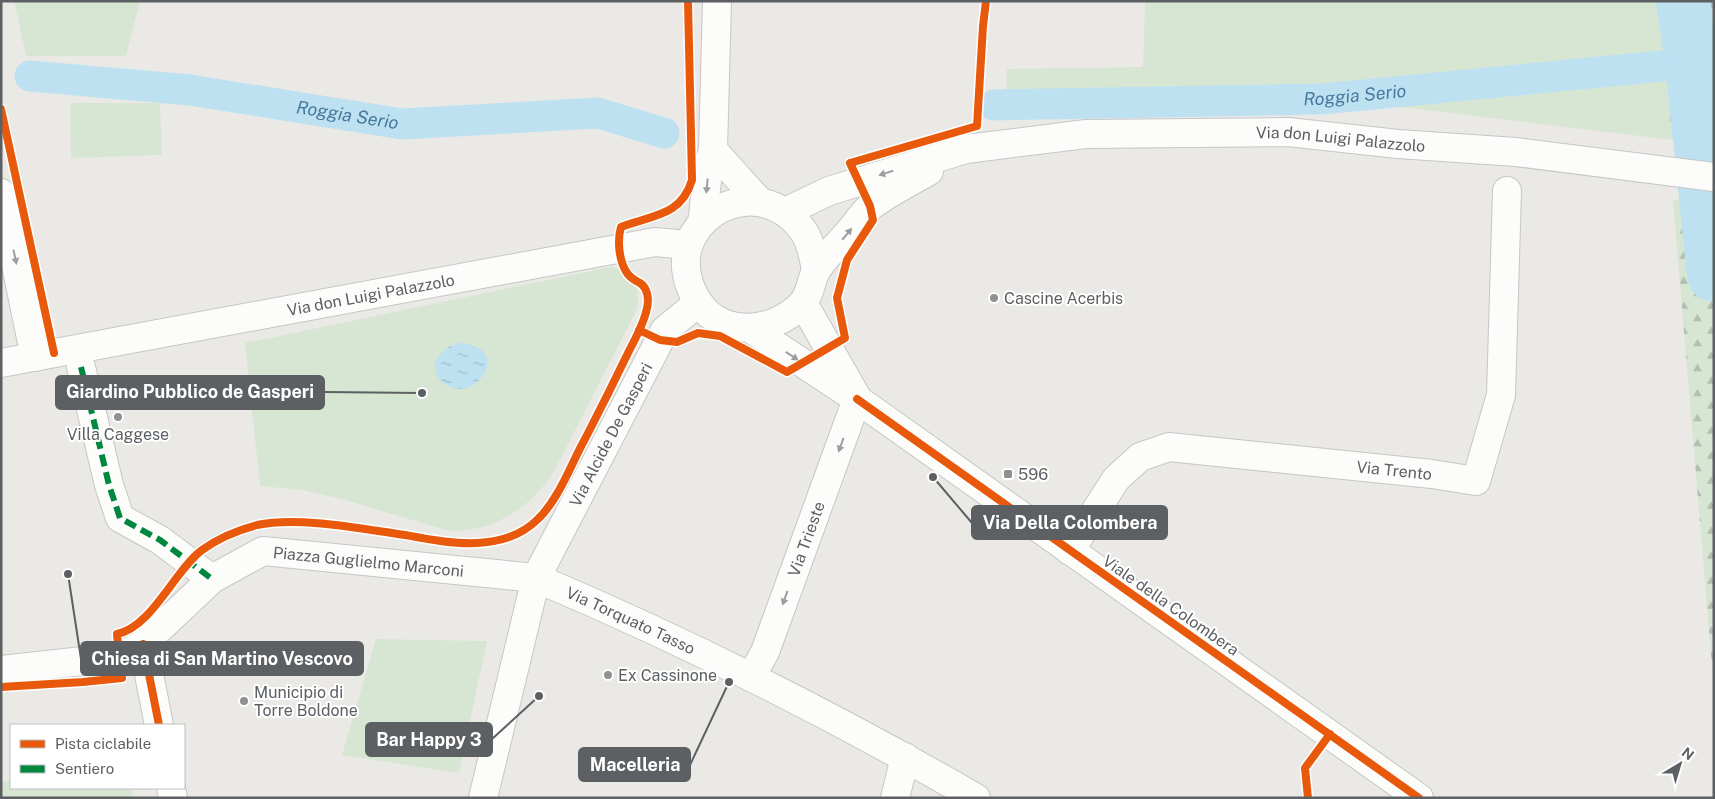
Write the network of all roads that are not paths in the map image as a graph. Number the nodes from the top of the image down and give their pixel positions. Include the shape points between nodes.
1 (717, 1) edge
2 (713, 150) junction
3 (966, 150) junction
4 (1714, 177) edge
5 (1, 192) edge
6 (1507, 192) dead end
7 (759, 202) junction
8 (785, 212) junction
9 (695, 234) junction
10 (816, 271) junction
11 (698, 303) junction
12 (803, 303) junction
13 (751, 329) junction
14 (44, 355) junction
15 (1, 363) edge
16 (82, 367) dead end
17 (858, 400) junction
18 (1070, 551) junction
19 (536, 578) junction
20 (212, 579) junction
21 (143, 644) junction
22 (1, 670) edge
23 (751, 677) junction
24 (159, 724) edge
25 (905, 757) junction
26 (483, 798) edge
27 (895, 798) edge
28 (976, 798) edge
29 (1420, 798) edge

1 - 2 street
2 - 7 street
2 -> 9 street
3 - 4 street, Via don Luigi Palazzolo via 1086,134 1288,132 1516,152
3 -> 8 street, Via don Luigi Palazzolo via 829,191
10 -> 3 street, Via don Luigi Palazzolo via 870,206
5 -> 14 street
6 - 18 street, Via Trento via 1501,396 1476,481 1169,447 1140,457 1116,478
7 - 8 street
7 - 9 street via 742,201 724,206 708,216
8 - 10 street via 804,232
9 - 11 street via 686,265 689,285
9 - 14 street, Via don Luigi Palazzolo
10 - 12 street, Via don Luigi Palazzolo
11 - 13 street via 713,317 731,326
11 - 19 street, Via Alcide De Gasperi via 665,330
12 - 13 street via 775,324
12 - 17 street, Viale della Colombera
13 -> 17 street, Viale della Colombera
14 - 15 street, Via don Luigi Palazzolo
16 - 20 street via 109,485 120,518 160,540
17 - 18 street, Viale della Colombera
17 -> 23 street, Via Trieste via 765,652
18 - 29 street, Viale della Colombera
19 - 20 street, Piazza Guglielmo Marconi via 263,551
19 - 23 street, Via Torquato Tasso
19 - 26 street
20 - 21 street, Piazza Guglielmo Marconi
21 - 22 street, Piazza Guglielmo Marconi via 119,657
21 - 24 street
23 - 25 street, Via Torquato Tasso
25 - 27 street
25 - 28 street, Via Torquato Tasso

